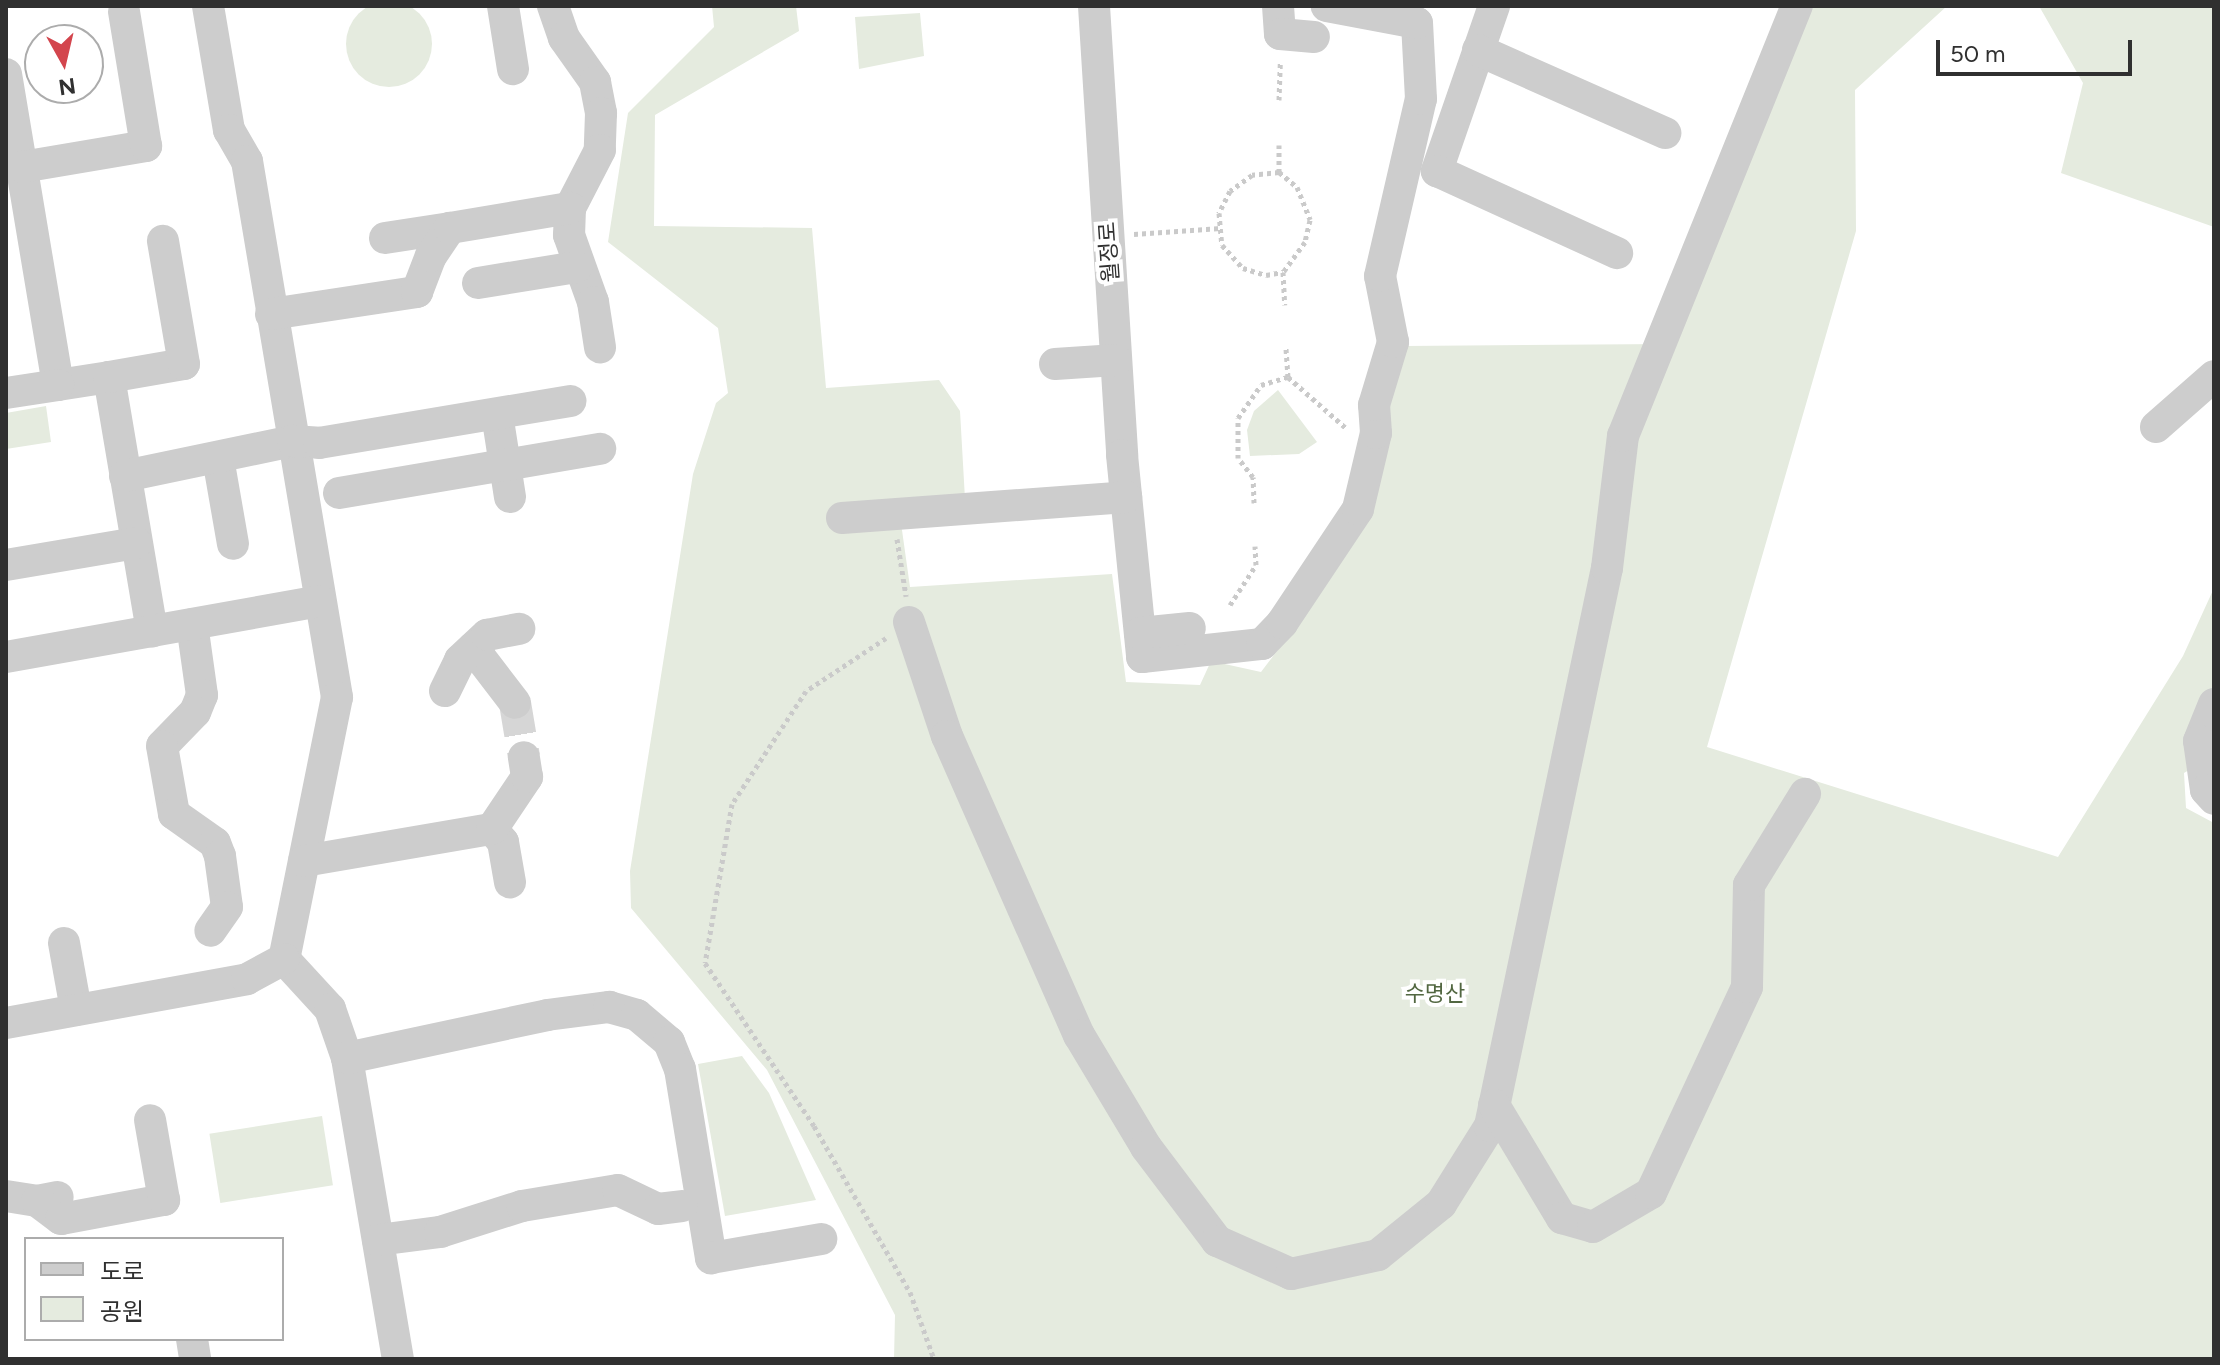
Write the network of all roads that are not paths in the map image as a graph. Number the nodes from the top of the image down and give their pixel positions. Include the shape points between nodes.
1 (208, 6) edge
2 (503, 6) edge
3 (553, 6) edge
4 (1094, 6) edge
5 (1327, 6) edge
6 (1494, 6) edge
7 (1797, 6) edge
8 (124, 12) dead end
9 (1279, 20) edge
10 (1314, 37) dead end
11 (1478, 50) junction
12 (513, 69) dead end
13 (7, 90) edge
14 (1665, 133) dead end
15 (22, 167) junction
16 (570, 208) junction
17 (450, 228) junction
18 (385, 238) dead end
19 (163, 241) dead end
20 (1617, 253) dead end
21 (577, 267) junction
22 (478, 283) dead end
23 (271, 314) junction
24 (600, 347) dead end
25 (1116, 360) junction
26 (1055, 364) dead end
27 (2214, 376) edge
28 (109, 377) junction
29 (58, 385) junction
30 (6, 393) edge
31 (571, 401) dead end
32 (497, 414) junction
33 (2156, 427) dead end
34 (293, 441) junction
35 (600, 449) dead end
36 (218, 458) junction
37 (504, 465) junction
38 (125, 476) junction
39 (339, 493) dead end
40 (510, 497) dead end
41 (1126, 497) junction
42 (842, 518) dead end
43 (136, 543) junction
44 (233, 544) dead end
45 (6, 565) edge
46 (320, 601) junction
47 (909, 622) road end
48 (192, 624) junction
49 (1190, 628) dead end
50 (519, 629) dead end
51 (152, 631) junction
52 (1141, 645) junction
53 (473, 648) junction
54 (6, 657) edge
55 (445, 691) dead end
56 (515, 703) tunnel mouth
57 (2214, 704) edge
58 (524, 757) tunnel mouth
59 (1805, 794) dead end
60 (2214, 799) edge
61 (492, 829) junction
62 (304, 861) junction
63 (510, 882) dead end
64 (210, 931) dead end
65 (64, 943) dead end
66 (284, 959) junction
67 (76, 1010) junction
68 (6, 1023) edge
69 (347, 1058) junction
70 (1494, 1105) junction
71 (150, 1120) dead end
72 (141, 1182) dead end
73 (21, 1199) edge
74 (682, 1206) dead end
75 (821, 1239) dead end
76 (378, 1240) junction
77 (398, 1359) edge

1 - 23 street via 229,130 247,161
2 - 12 street
3 - 16 street via 564,38 595,82 601,113 600,150
4 - 25 street, 월정로
5 - 52 street via 1417,23 1421,99 1380,276 1393,342 1374,405 1358,509 1282,623 1262,644
6 - 11 street
7 - 70 street via 1623,436 1607,568
8 - 15 street via 146,146
9 - 10 street
11 - 14 street
11 - 20 street via 1437,171
13 - 15 street
15 - 29 street
16 - 17 street
16 - 21 street
17 - 18 street
17 - 23 street via 431,256 417,292
19 - 28 street via 184,364
21 - 22 street
21 - 24 street via 593,302
23 - 34 street
25 - 26 street
25 - 41 street, 월정로
27 - 33 street
28 - 29 street
28 - 38 street
29 - 30 street
31 - 32 street
32 - 34 street via 319,443
32 - 37 street
34 - 36 street
34 - 46 street
35 - 37 street
36 - 38 street
36 - 44 street
37 - 39 street
37 - 40 street
38 - 43 street
41 - 42 street
41 - 52 street, 월정로
43 - 45 street
43 - 51 street
46 - 48 street
46 - 62 street via 337,697
47 - 70 street via 947,736 1079,1035 1146,1147 1217,1241 1291,1274 1378,1255 1441,1204 1490,1126
48 - 51 street
48 - 64 street via 202,695 195,712 162,746 174,814 215,843 220,856 227,907
49 - 52 street
50 - 53 street via 487,635
51 - 54 street
53 - 55 street via 450,674
53 - 56 street
57 - 60 street via 2199,741 2206,790
58 - 61 street via 527,777
59 - 70 street via 1749,885 1747,987 1651,1193 1593,1227 1562,1218
61 - 62 street
61 - 63 street via 503,842
62 - 66 street
65 - 67 street
66 - 67 street via 247,979
66 - 69 street via 330,1009
67 - 68 street
69 - 75 street via 547,1015 609,1007 637,1015 669,1042 680,1069 711,1258
69 - 76 street
71 - 73 street via 164,1200 61,1219
72 - 73 street
74 - 76 street via 658,1209 618,1190 522,1206 440,1232
76 - 77 street

